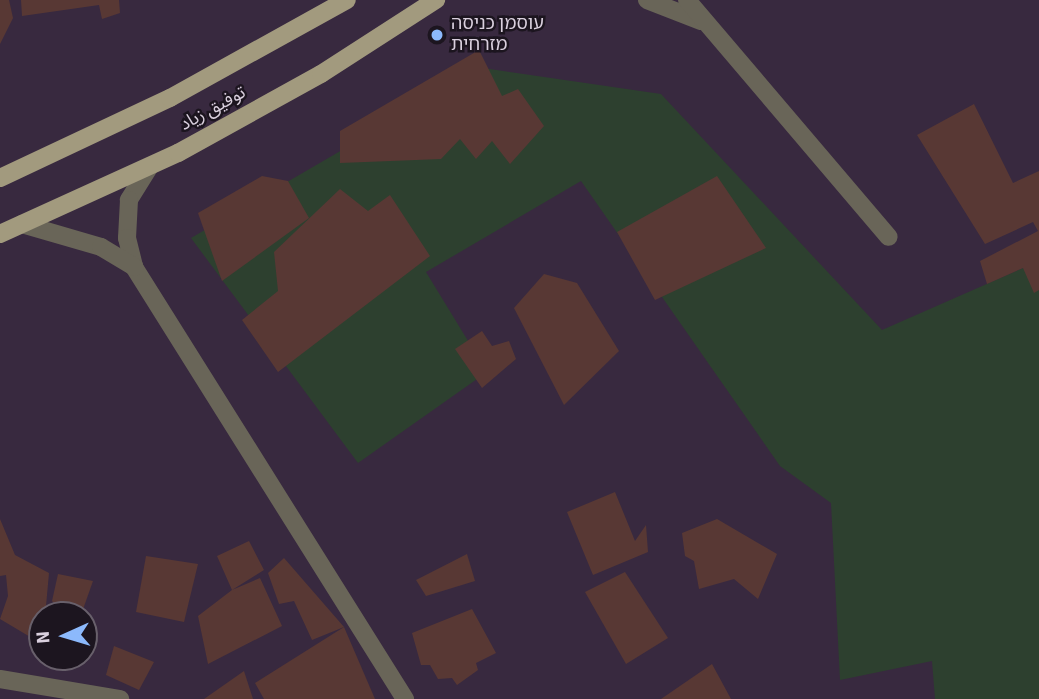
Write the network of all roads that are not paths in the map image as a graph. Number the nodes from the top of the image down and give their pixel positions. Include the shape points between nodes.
1 (347, 0) edge
2 (436, 0) edge
3 (647, 0) edge
4 (687, 0) edge
5 (701, 21) junction
6 (150, 166) junction
7 (0, 178) edge
8 (22, 224) junction
9 (0, 234) edge
10 (890, 237) dead end
11 (134, 267) junction
12 (0, 679) edge
13 (120, 699) edge
14 (404, 699) edge

1 - 7 main road, توفيق زياد via 170,98
2 - 6 main road, توفيق زياد via 321,74
3 - 5 street
4 - 5 street
5 - 10 street
6 - 8 main road, توفيق زياد
6 - 11 street via 129,200 127,238
8 - 9 main road, توفيق زياد
8 - 11 street via 101,247
11 - 14 street
12 - 13 street

